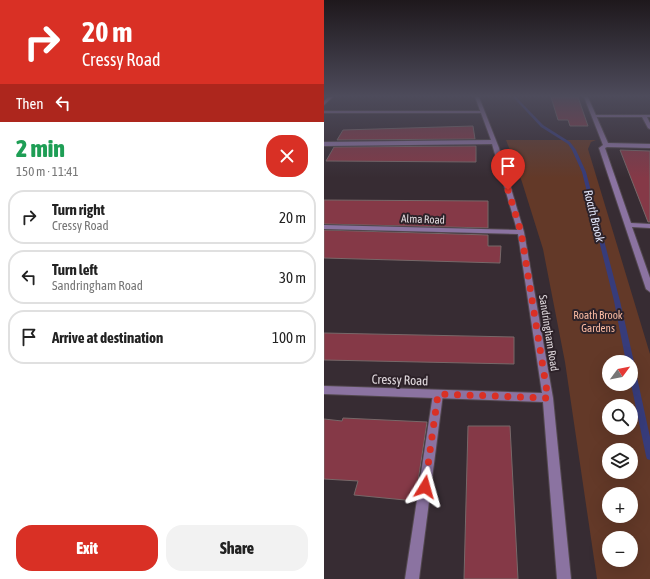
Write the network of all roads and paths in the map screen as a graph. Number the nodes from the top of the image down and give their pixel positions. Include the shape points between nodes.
1 (486, 124) edge
2 (598, 124) edge
3 (493, 142) junction
4 (324, 144) edge
5 (606, 146) junction
6 (650, 146) edge
7 (630, 225) junction
8 (650, 226) edge
9 (324, 227) edge
10 (521, 232) junction
11 (650, 289) edge
12 (324, 390) edge
13 (438, 394) junction
14 (548, 398) junction
15 (412, 579) edge
16 (564, 579) edge

1 - 3 street, Sandringham Road
2 - 5 street
3 - 4 street
3 - 10 street, Sandringham Road
5 - 6 street
5 - 7 street via 602,148
7 - 8 street
7 - 11 street
9 - 10 street, Alma Road
10 - 14 street, Sandringham Road
12 - 13 street, Cressy Road
13 - 14 street, Cressy Road
13 - 15 street
14 - 16 street, Sandringham Road

